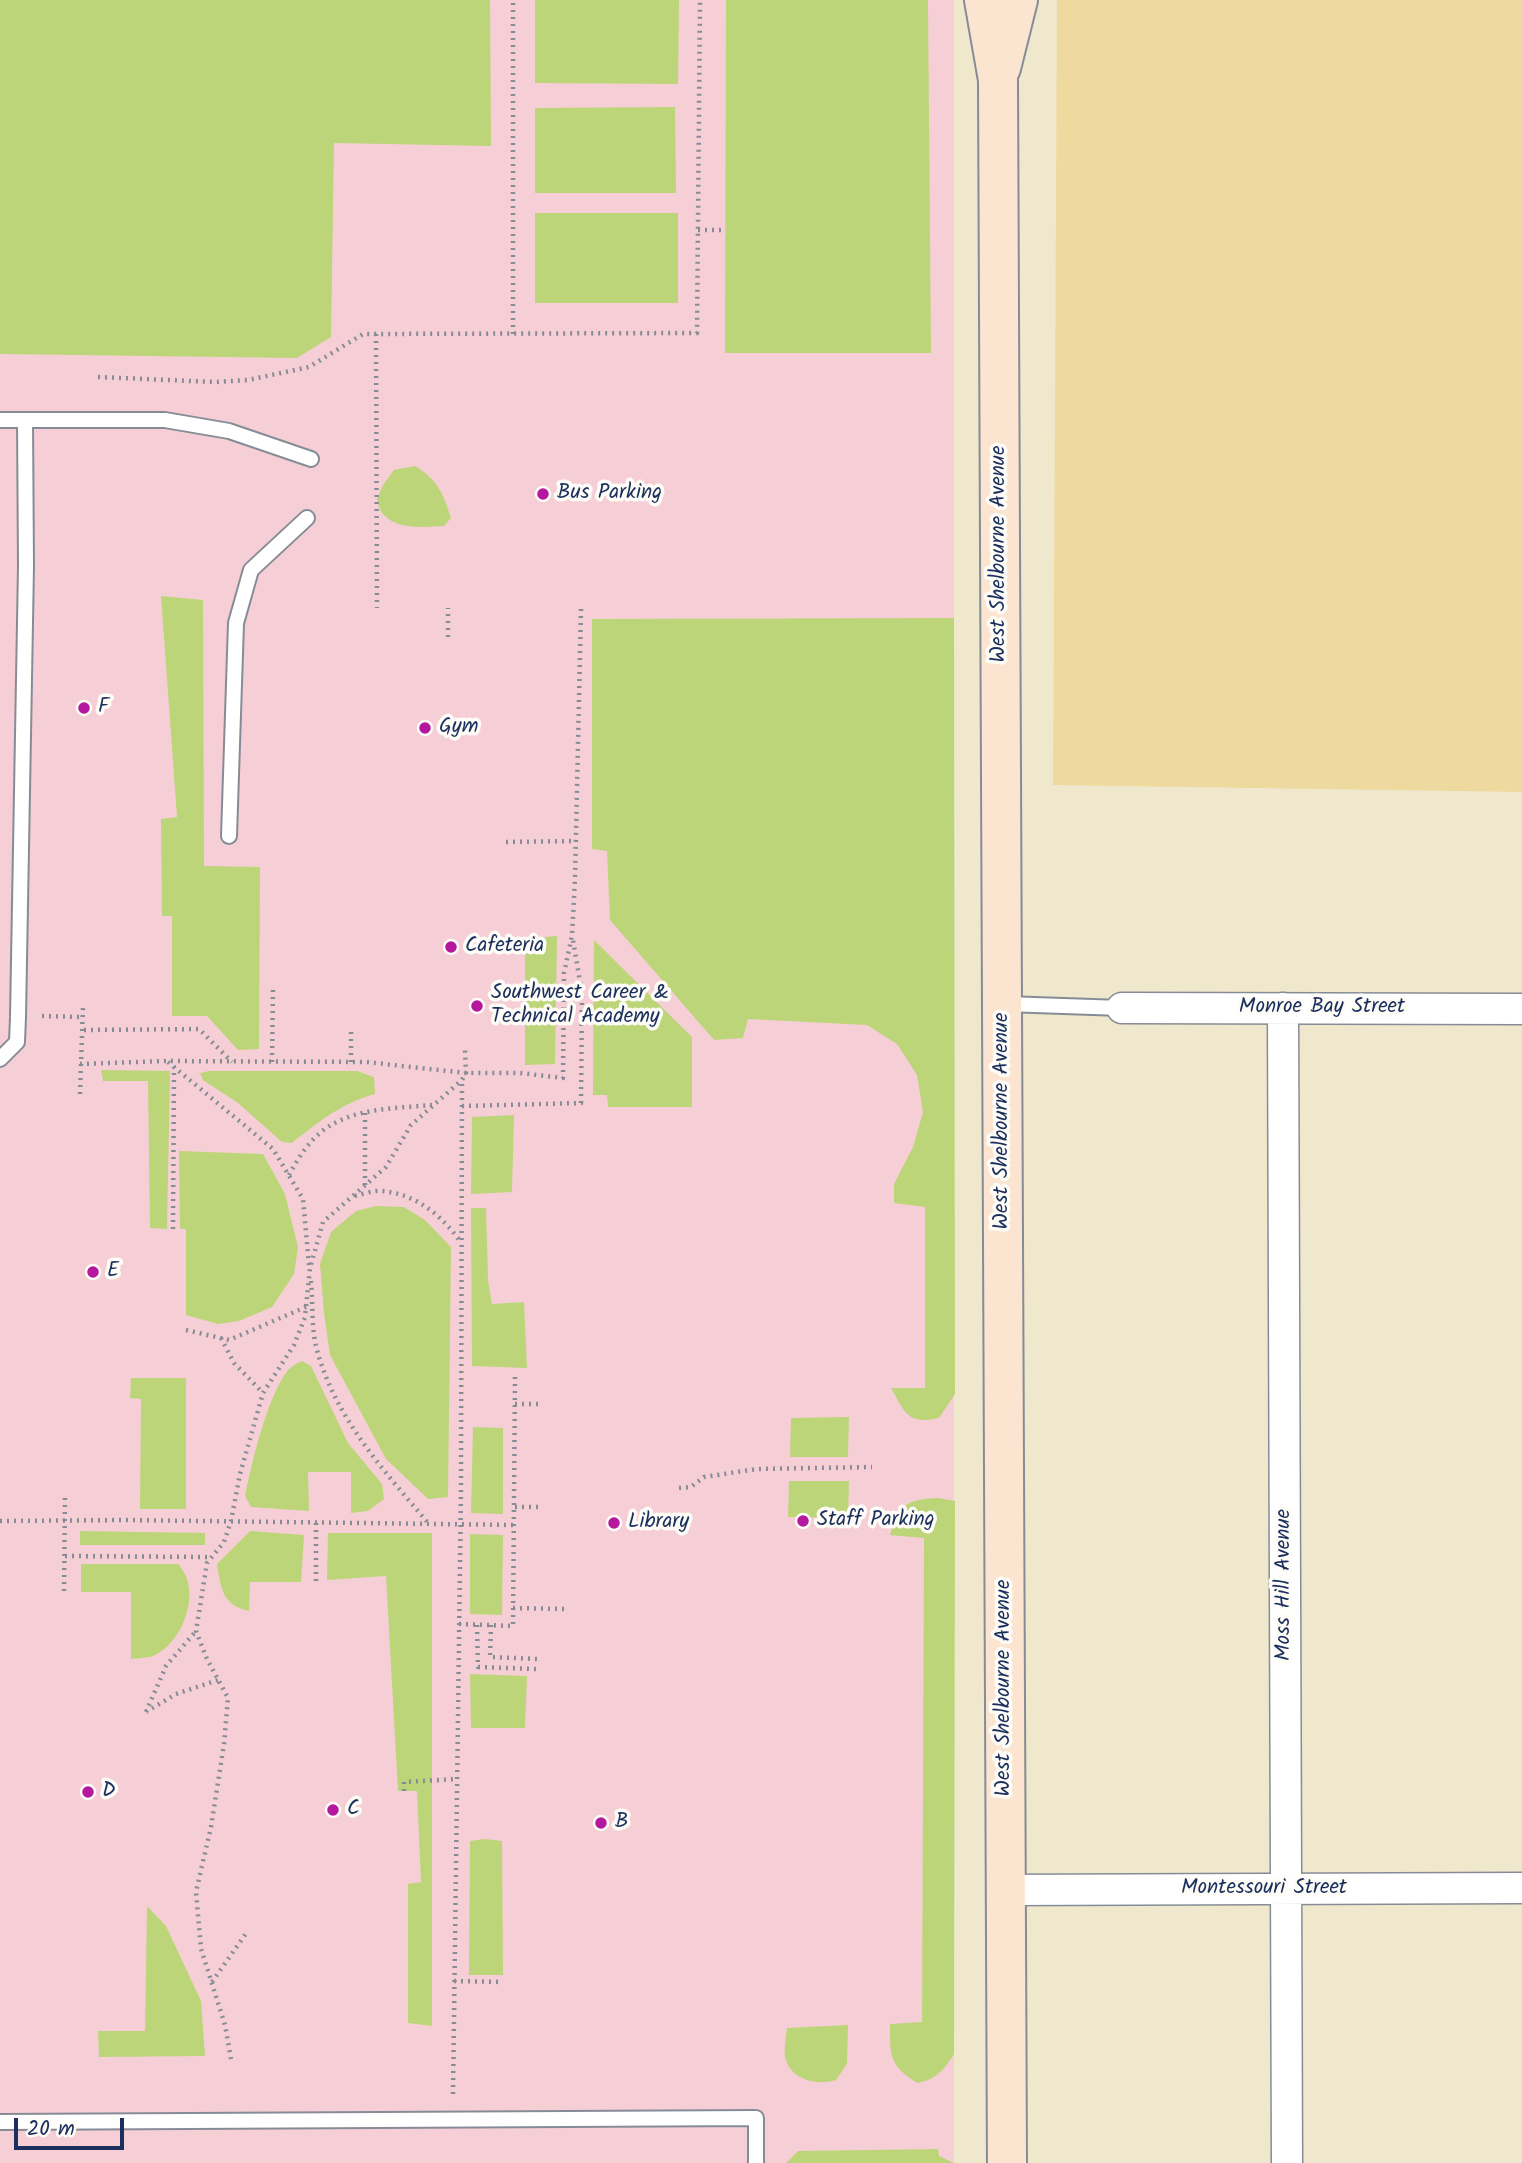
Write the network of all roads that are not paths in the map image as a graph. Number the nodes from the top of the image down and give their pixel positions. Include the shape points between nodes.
1 (984, 0) edge
2 (1018, 0) edge
3 (998, 80) junction
4 (0, 420) edge
5 (25, 420) junction
6 (311, 459) dead end
7 (307, 518) dead end
8 (229, 836) dead end
9 (1002, 1004) junction
10 (1122, 1008) joint
11 (1283, 1008) junction
12 (1522, 1009) edge
13 (0, 1059) edge
14 (1522, 1888) edge
15 (1286, 1889) junction
16 (1006, 1890) junction
17 (0, 2122) edge
18 (755, 2163) edge
19 (1007, 2163) edge
20 (1287, 2163) edge

1 - 3 street, West Shelbourne Avenue
2 - 3 street, West Shelbourne Avenue
3 - 9 street, West Shelbourne Avenue
4 - 5 lane
5 - 6 lane via 165,420 229,432
5 - 13 lane via 18,1017 17,1042
7 - 8 lane via 251,570 240,603
9 - 10 lane
9 - 16 street, West Shelbourne Avenue
10 - 11 street, Monroe Bay Street
11 - 12 street, Monroe Bay Street
11 - 15 street, Moss Hill Avenue
14 - 15 street, Montessouri Street
15 - 16 street, Montessouri Street
15 - 20 street, Moss Hill Avenue
16 - 19 street, West Shelbourne Avenue
17 - 18 lane via 756,2118

